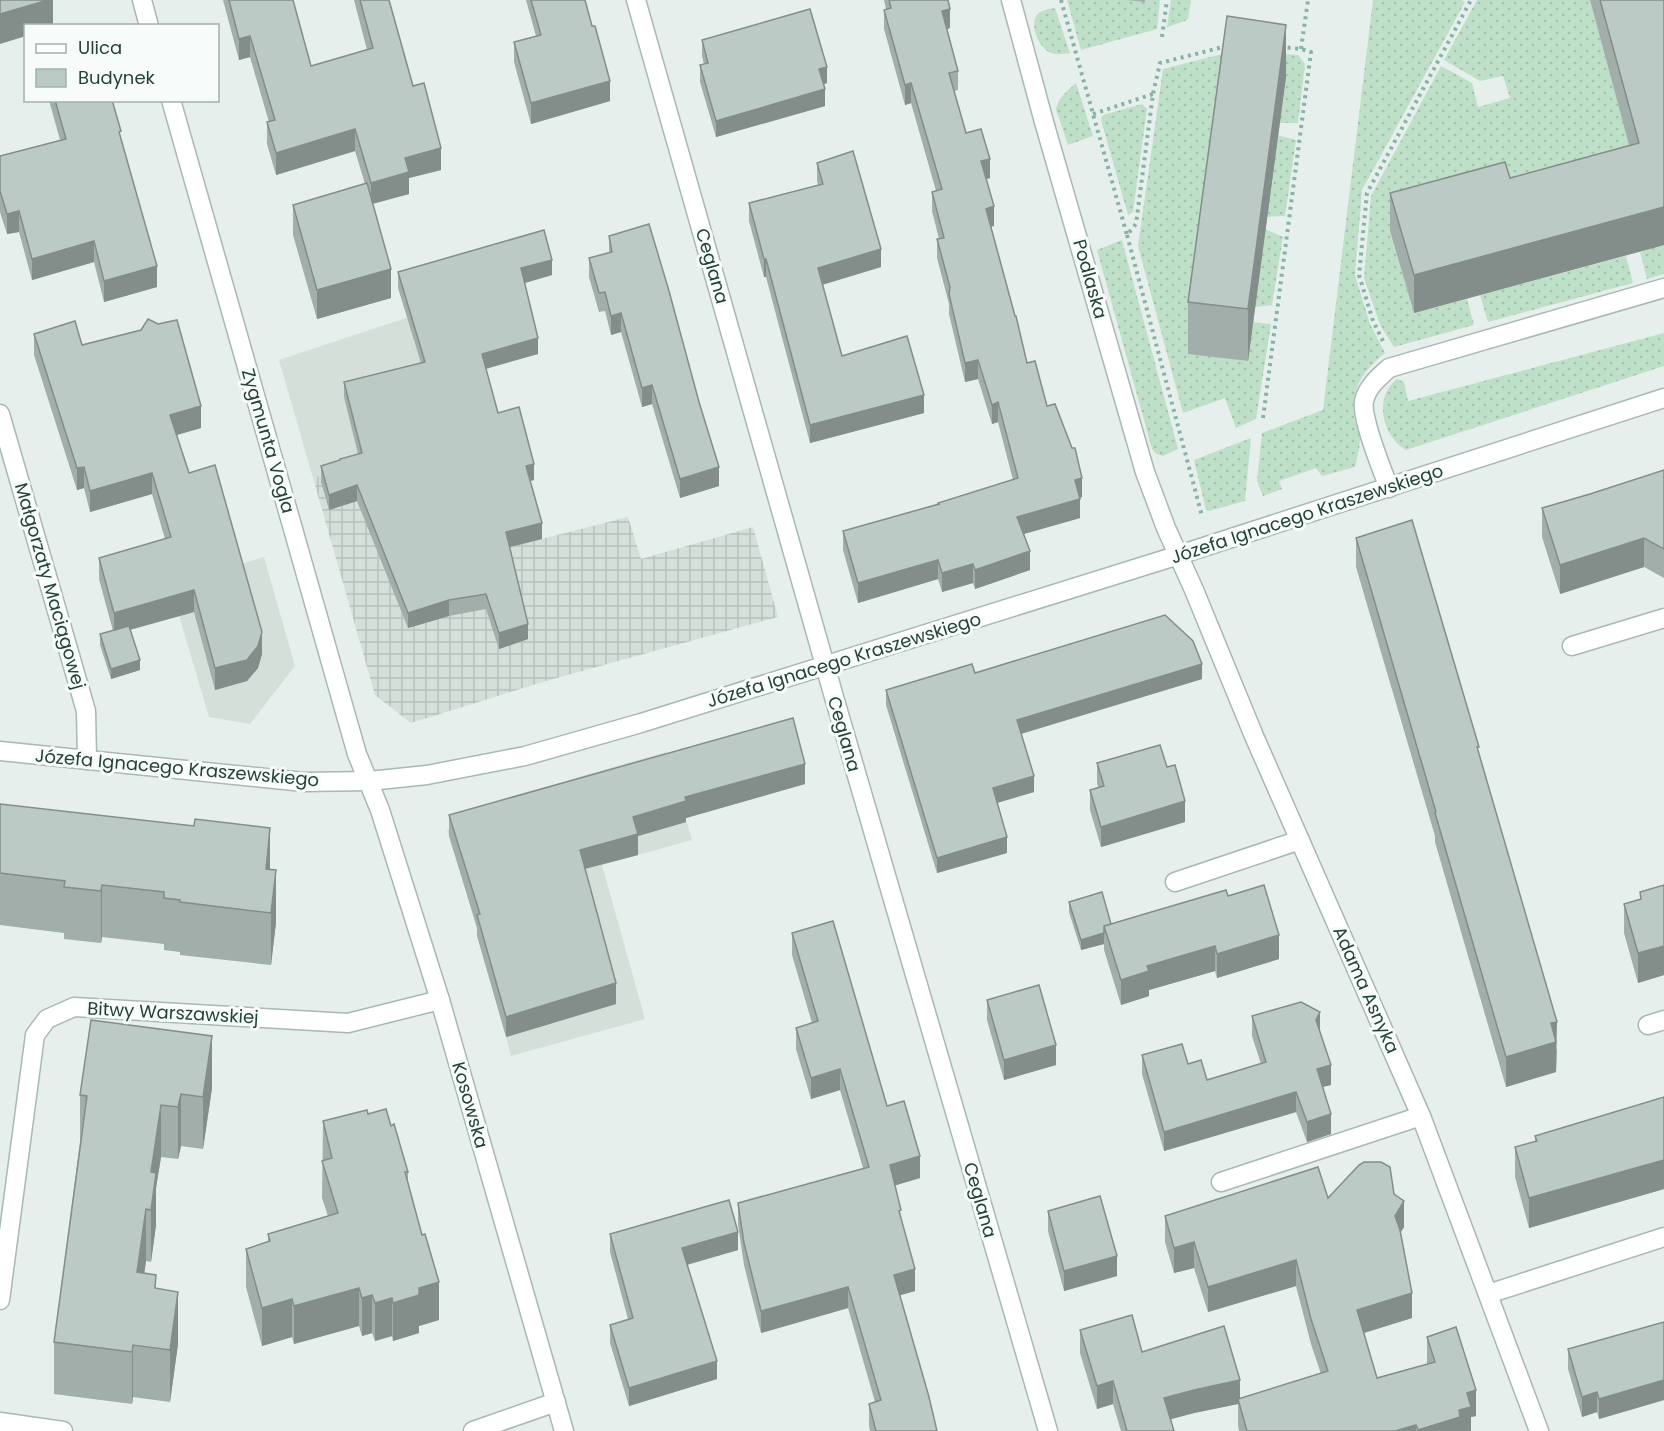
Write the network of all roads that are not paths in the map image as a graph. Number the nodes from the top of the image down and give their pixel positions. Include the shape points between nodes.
1 (142, 0) edge
2 (636, 0) edge
3 (1011, 0) edge
4 (148, 24) edge
5 (172, 102) edge
6 (1664, 288) edge
7 (1664, 398) edge
8 (0, 414) edge
9 (1389, 488) junction
10 (1179, 555) junction
11 (1664, 618) edge
12 (1572, 646) dead end
13 (825, 666) junction
14 (0, 751) edge
15 (87, 760) junction
16 (369, 781) junction
17 (1300, 840) junction
18 (1175, 882) dead end
19 (440, 1000) junction
20 (1421, 1116) junction
21 (1221, 1182) dead end
22 (1664, 1237) edge
23 (1488, 1294) junction
24 (0, 1300) edge
25 (556, 1402) junction
26 (0, 1422) edge
27 (63, 1431) edge
28 (473, 1431) edge
29 (564, 1431) edge
30 (1048, 1431) edge
31 (1539, 1431) edge

1 - 4 street
2 - 13 street, Ceglana
3 - 10 street, Podlaska via 1145,472
5 - 16 street, Zygmunta Vogla via 346,719
6 - 9 street via 1389,368 1372,383 1364,401 1364,414
7 - 9 street, Józefa Ignacego Kraszewskiego
8 - 15 street, Małgorzaty Maciągowej via 86,711
9 - 10 street, Józefa Ignacego Kraszewskiego
10 - 13 street, Józefa Ignacego Kraszewskiego
10 - 17 street, Adama Asnyka
11 - 12 street
13 - 16 street, Józefa Ignacego Kraszewskiego via 525,756 427,775
13 - 30 street, Ceglana
14 - 15 street, Józefa Ignacego Kraszewskiego
15 - 16 street, Józefa Ignacego Kraszewskiego via 304,782
16 - 19 street, Kosowska
17 - 18 street
17 - 20 street, Adama Asnyka
19 - 24 street, Bitwy Warszawskiej via 348,1023 74,1007 47,1019 35,1035
19 - 25 street, Kosowska
20 - 21 street
20 - 23 street, Adama Asnyka
22 - 23 street
23 - 31 street, Adama Asnyka
25 - 28 street
25 - 29 street, Kosowska
26 - 27 street

